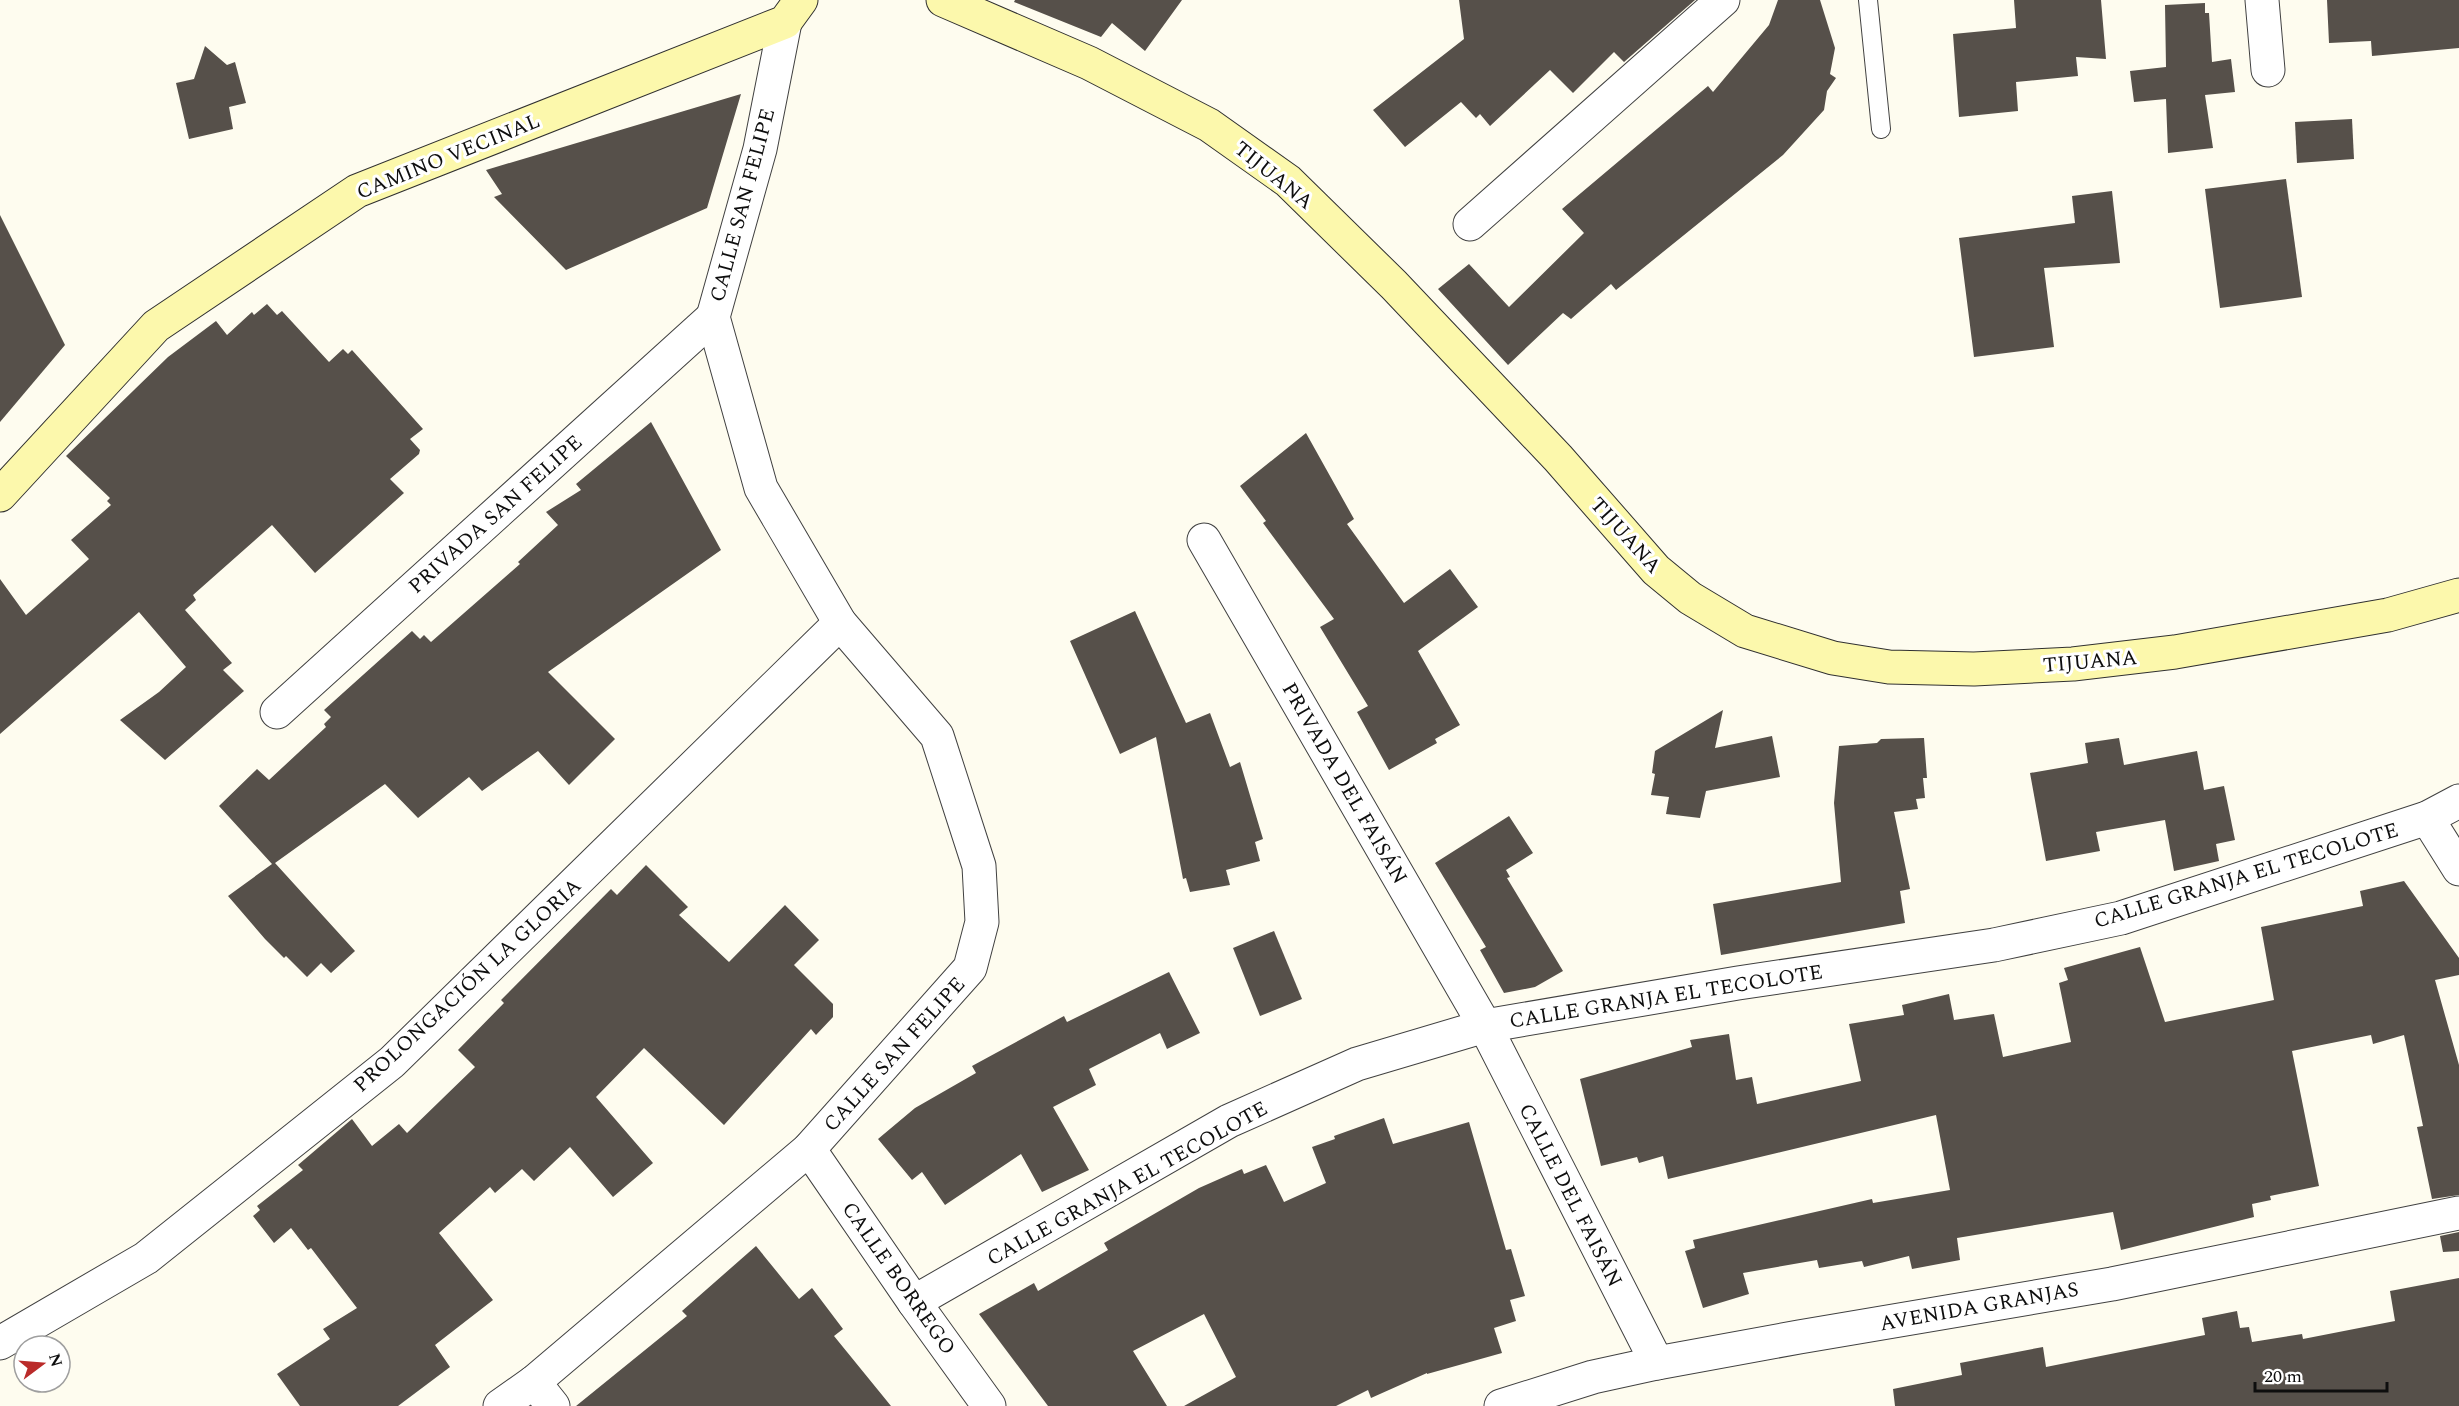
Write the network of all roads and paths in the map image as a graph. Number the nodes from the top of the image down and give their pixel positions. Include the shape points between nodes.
1 (944, 0) edge
2 (1724, 0) edge
3 (1868, 0) edge
4 (2262, 0) edge
5 (793, 11) edge
6 (2268, 70) dead end
7 (1881, 129) dead end
8 (1470, 224) dead end
9 (713, 316) junction
10 (0, 495) edge
11 (1204, 540) dead end
12 (2459, 595) edge
13 (840, 624) junction
14 (277, 712) dead end
15 (2459, 801) edge
16 (2427, 818) junction
17 (2459, 869) edge
18 (1485, 1026) junction
19 (809, 1149) junction
20 (2459, 1213) edge
21 (914, 1302) junction
22 (0, 1343) edge
23 (1657, 1363) junction
24 (544, 1394) edge
25 (500, 1406) edge
26 (989, 1406) edge
27 (1502, 1406) edge

1 - 12 street, TIJUANA via 1089,63 1209,125 1288,181 1402,293 1558,458 1656,570 1690,598 1745,631 1833,658 1889,667 1974,669 2073,664 2175,652 2388,615
2 - 8 street
3 - 7 lane
4 - 6 street
5 - 9 street, CALLE SAN FELIPE via 760,149
5 - 10 street, CAMINO VECINAL via 357,191 156,326
9 - 13 street, CALLE SAN FELIPE via 761,488
9 - 14 street, PRIVADA SAN FELIPE
11 - 18 street, PRIVADA DEL FAISÁN
13 - 19 street, CALLE SAN FELIPE via 937,736 979,866 982,922 970,968
13 - 22 street, PROLONGACIÓN LA GLORIA via 392,1062 146,1258
15 - 16 street, CALLE GRANJA EL TECOLOTE
16 - 17 street
16 - 18 street, CALLE GRANJA EL TECOLOTE via 2121,918 1994,945
18 - 21 street, CALLE GRANJA EL TECOLOTE via 1357,1064 1229,1121
18 - 23 street, CALLE DEL FAISÁN
19 - 21 street, CALLE BORREGO
19 - 24 street, CALLE SAN FELIPE
20 - 23 street, AVENIDA GRANJAS via 2112,1284
21 - 26 street, CALLE BORREGO
23 - 27 street, AVENIDA GRANJAS via 1593,1377
24 - 25 street, CALLE SAN FELIPE

